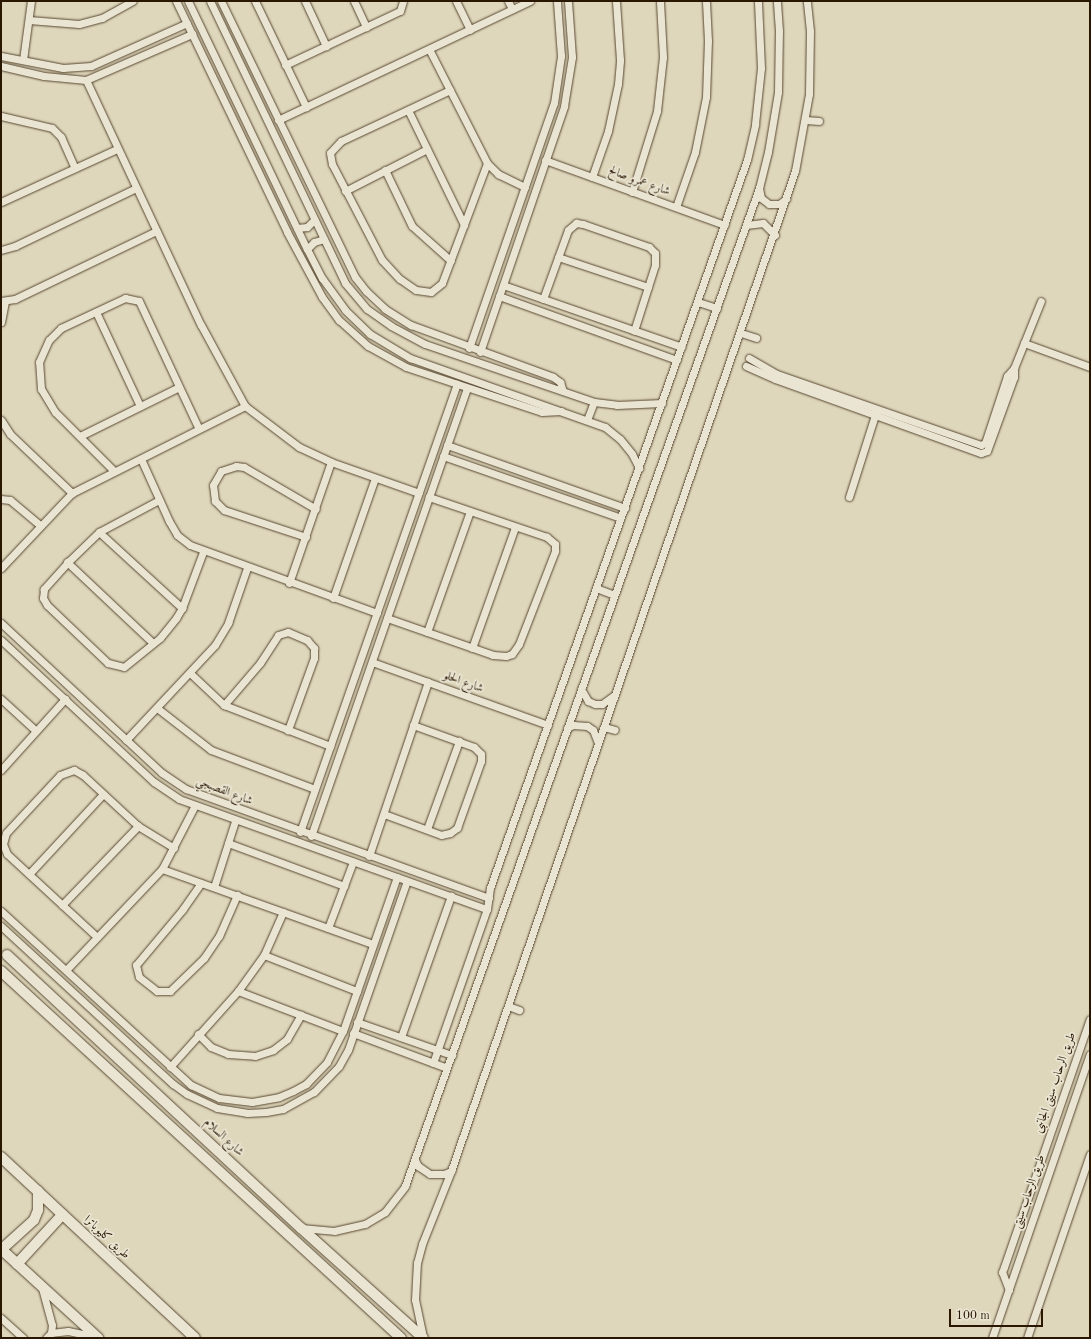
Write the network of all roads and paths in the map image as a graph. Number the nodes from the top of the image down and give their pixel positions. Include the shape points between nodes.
1 (31, 1) edge
2 (133, 1) edge
3 (176, 1) edge
4 (188, 1) edge
5 (210, 1) edge
6 (221, 1) edge
7 (255, 1) edge
8 (305, 1) edge
9 (354, 1) edge
10 (403, 1) edge
11 (456, 1) edge
12 (508, 1) edge
13 (530, 1) edge
14 (557, 1) edge
15 (568, 1) edge
16 (616, 1) edge
17 (660, 1) edge
18 (706, 1) edge
19 (758, 1) edge
20 (777, 1) edge
21 (807, 1) edge
22 (512, 9) junction
23 (29, 20) junction
24 (187, 23) junction
25 (366, 26) junction
26 (470, 30) junction
27 (169, 31) junction
28 (192, 34) junction
29 (174, 42) junction
30 (326, 46) junction
31 (430, 49) junction
32 (1, 56) edge
33 (23, 60) junction
34 (285, 65) junction
35 (1, 66) edge
36 (258, 77) junction
37 (86, 80) junction
38 (249, 82) junction
39 (450, 90) junction
40 (306, 107) junction
41 (408, 110) junction
42 (1, 116) edge
43 (278, 120) junction
44 (806, 120) junction
45 (819, 121) dead end
46 (254, 137) junction
47 (245, 143) junction
48 (117, 149) junction
49 (427, 149) junction
50 (294, 151) junction
51 (283, 157) junction
52 (545, 160) junction
53 (487, 163) junction
54 (75, 168) junction
55 (385, 170) junction
56 (592, 177) junction
57 (525, 187) junction
58 (136, 188) junction
59 (759, 188) junction
60 (345, 191) junction
61 (632, 192) junction
62 (787, 198) junction
63 (1, 202) edge
64 (676, 207) junction
65 (314, 220) junction
66 (464, 225) junction
67 (725, 225) junction
68 (746, 225) junction
69 (297, 228) junction
70 (511, 228) junction
71 (156, 231) junction
72 (521, 231) junction
73 (775, 235) junction
74 (324, 239) junction
75 (307, 249) junction
76 (1, 250) edge
77 (558, 257) junction
78 (451, 261) junction
79 (503, 285) junction
80 (648, 287) junction
81 (334, 296) junction
82 (498, 296) junction
83 (543, 299) junction
84 (3, 301) edge
85 (1041, 301) dead end
86 (698, 302) junction
87 (326, 304) junction
88 (717, 308) junction
89 (96, 312) junction
90 (1, 322) edge
91 (634, 330) junction
92 (475, 331) junction
93 (741, 333) junction
94 (430, 334) junction
95 (485, 335) junction
96 (756, 338) dead end
97 (425, 344) junction
98 (1024, 344) junction
99 (682, 347) junction
100 (469, 348) junction
101 (480, 352) junction
102 (749, 358) dead end
103 (677, 360) junction
104 (423, 363) junction
105 (746, 366) dead end
106 (1090, 367) edge
107 (420, 372) junction
108 (457, 384) junction
109 (179, 386) junction
110 (467, 388) junction
111 (563, 391) junction
112 (594, 402) junction
113 (451, 403) junction
114 (662, 403) junction
115 (140, 406) junction
116 (245, 406) junction
117 (461, 406) junction
118 (562, 411) junction
119 (876, 412) junction
120 (1, 420) edge
121 (587, 420) junction
122 (199, 429) junction
123 (3, 430) edge
124 (80, 436) junction
125 (447, 445) junction
126 (443, 456) junction
127 (141, 459) junction
128 (331, 462) junction
129 (639, 468) junction
130 (114, 471) junction
131 (375, 478) junction
132 (72, 493) junction
133 (419, 493) junction
134 (429, 497) junction
135 (849, 497) dead end
136 (1, 499) edge
137 (159, 500) junction
138 (316, 508) junction
139 (625, 508) junction
140 (470, 511) junction
141 (621, 518) junction
142 (41, 526) junction
143 (515, 527) junction
144 (99, 532) junction
145 (306, 537) junction
146 (203, 552) junction
147 (396, 559) junction
148 (67, 562) junction
149 (406, 562) junction
150 (1, 567) edge
151 (247, 568) junction
152 (289, 583) junction
153 (596, 588) junction
154 (614, 595) junction
155 (333, 598) junction
156 (182, 608) junction
157 (377, 613) junction
158 (387, 618) junction
159 (1, 623) edge
160 (8, 629) junction
161 (428, 632) junction
162 (1, 636) edge
163 (1, 640) edge
164 (153, 643) junction
165 (472, 648) junction
166 (372, 662) junction
167 (190, 673) junction
168 (428, 682) junction
169 (581, 688) junction
170 (614, 696) junction
171 (1, 699) edge
172 (65, 699) junction
173 (224, 705) junction
174 (157, 708) junction
175 (413, 725) junction
176 (548, 725) junction
177 (604, 727) junction
178 (567, 728) junction
179 (288, 730) junction
180 (615, 730) dead end
181 (36, 731) junction
182 (126, 740) junction
183 (458, 741) junction
184 (598, 743) junction
185 (330, 746) junction
186 (1, 770) edge
187 (315, 789) junction
188 (103, 794) junction
189 (194, 807) junction
190 (384, 814) junction
191 (305, 817) junction
192 (235, 821) junction
193 (316, 821) junction
194 (271, 822) junction
195 (138, 826) junction
196 (427, 829) junction
197 (300, 832) junction
198 (268, 833) junction
199 (311, 836) junction
200 (228, 843) junction
201 (174, 848) junction
202 (369, 856) junction
203 (353, 862) junction
204 (162, 868) junction
205 (29, 874) junction
206 (397, 877) junction
207 (407, 881) junction
208 (201, 882) junction
209 (344, 886) junction
210 (214, 887) junction
211 (464, 889) junction
212 (237, 895) junction
213 (451, 896) junction
214 (489, 898) junction
215 (460, 900) junction
216 (62, 905) junction
217 (487, 909) junction
218 (1, 911) edge
219 (283, 912) junction
220 (1, 926) edge
221 (328, 928) junction
222 (97, 937) junction
223 (374, 944) junction
224 (7, 955) dead end
225 (264, 955) junction
226 (67, 969) junction
227 (1, 971) edge
228 (238, 990) junction
229 (357, 992) junction
230 (508, 1006) junction
231 (519, 1010) dead end
232 (301, 1015) junction
233 (1090, 1019) edge
234 (357, 1022) junction
235 (129, 1029) junction
236 (343, 1032) junction
237 (353, 1033) junction
238 (198, 1034) junction
239 (121, 1037) junction
240 (401, 1038) junction
241 (438, 1050) junction
242 (1090, 1054) edge
243 (452, 1055) junction
244 (433, 1063) junction
245 (170, 1066) junction
246 (447, 1068) junction
247 (1090, 1154) edge
248 (1, 1157) edge
249 (415, 1160) junction
250 (451, 1171) junction
251 (38, 1191) junction
252 (62, 1215) junction
253 (301, 1228) junction
254 (1, 1249) edge
255 (17, 1264) junction
256 (41, 1286) junction
257 (1009, 1290) junction
258 (1, 1318) edge
259 (49, 1336) edge
260 (23, 1338) edge
261 (98, 1338) edge
262 (195, 1338) edge
263 (401, 1338) edge
264 (423, 1338) edge
265 (992, 1338) edge
266 (1026, 1338) edge

1 - 23 street
2 - 23 street via 102,18 79,24
3 - 24 street
4 - 46 street
5 - 38 street
6 - 36 street
7 - 34 street
8 - 30 street
9 - 25 street
10 - 25 street via 400,11
11 - 26 street
12 - 22 street
13 - 22 street
14 - 57 street via 562,40 557,88
15 - 52 street via 572,40 571,73 564,106
16 - 56 street via 620,60 618,84 608,131
17 - 61 street via 663,57 657,108
18 - 64 street via 706,97 695,152
19 - 67 street via 761,68 754,130 747,160
20 - 59 street via 778,92
21 - 44 street via 810,31
22 - 26 street
23 - 33 street
24 - 27 street
24 - 28 street
25 - 30 street
26 - 31 street
27 - 29 street
27 - 33 street via 91,66 63,68
28 - 29 street
28 - 47 street
29 - 37 street
30 - 34 street
31 - 39 street
31 - 40 street
32 - 33 street
34 - 40 street
35 - 37 street via 44,76
36 - 38 street
36 - 43 street
37 - 48 street
38 - 51 street
39 - 41 street
39 - 53 street
40 - 43 street
41 - 49 street
41 - 60 street via 341,141 332,148 330,159
42 - 54 street via 52,128 61,137
43 - 50 street
44 - 45 street
44 - 62 street
46 - 47 street
46 - 69 street
47 - 87 street via 287,232
48 - 54 street
48 - 58 street
49 - 55 street
49 - 66 street
50 - 51 street
50 - 94 street via 355,277 385,309
51 - 65 street
52 - 56 street, شارع عمرو صالح
52 - 72 street
53 - 57 street via 498,174
53 - 66 street
54 - 63 street
55 - 60 street
55 - 78 street via 412,226
56 - 61 street, شارع عمرو صالح
57 - 70 street
58 - 71 street
58 - 76 street via 15,246
59 - 62 street via 761,198 769,204 779,204
59 - 68 street
60 - 78 street via 375,249 400,279 416,290 431,292 442,283
61 - 64 street, شارع عمرو صالح
62 - 73 street
64 - 67 street, شارع عمرو صالح
65 - 69 street via 307,227
65 - 74 street
66 - 78 street
67 - 86 street
68 - 73 street via 763,223
68 - 88 street
69 - 75 street
70 - 72 street
70 - 92 street
71 - 84 street via 15,298
71 - 116 street via 201,325
72 - 79 street
73 - 93 street
74 - 75 street via 314,242
74 - 97 street via 345,283 367,309 391,326
75 - 81 street
77 - 80 street
77 - 80 street via 570,227 576,223 583,224 652,250 656,261
77 - 83 street
79 - 82 street
79 - 83 street
80 - 91 street
81 - 87 street
81 - 104 street via 370,334 384,344
82 - 95 street
82 - 103 street
83 - 91 street
84 - 90 street
85 - 98 street
86 - 88 street
86 - 99 street
87 - 107 street via 338,320 368,346
88 - 154 street
89 - 109 street via 125,298 139,301
89 - 115 street
89 - 124 street via 61,328 49,340 39,362 41,389 46,402
91 - 99 street
92 - 95 street
92 - 100 street
93 - 96 street
93 - 170 street
94 - 97 street
94 - 100 street
95 - 101 street
97 - 111 street
98 - 106 street
98 - 119 street via 1014,368 1007,376 997,416 985,443 981,446
99 - 103 street
100 - 101 street
101 - 111 street via 553,377 560,382
102 - 119 street via 777,374
103 - 114 street
104 - 107 street
104 - 118 street
105 - 119 street via 775,379
107 - 108 street
108 - 110 street
108 - 113 street
109 - 115 street
109 - 122 street
110 - 117 street
110 - 118 street via 542,412
111 - 112 street
112 - 114 street via 617,405
112 - 121 street
113 - 117 street
113 - 133 street
114 - 129 street
115 - 124 street
116 - 122 street
116 - 128 street via 300,447
117 - 125 street
118 - 121 street
119 - 135 street
120 - 123 street
121 - 129 street via 605,427 620,439
122 - 127 street
123 - 132 street
124 - 130 street
125 - 126 street
125 - 139 street
126 - 134 street
126 - 141 street
127 - 130 street
127 - 137 street
128 - 131 street
128 - 138 street
129 - 139 street
130 - 132 street
131 - 133 street
131 - 155 street
132 - 142 street
133 - 147 street
134 - 140 street
134 - 149 street
136 - 142 street via 10,500
137 - 144 street
137 - 146 street via 178,535
138 - 145 street
138 - 145 street via 244,467 232,466 221,471 213,485 215,501 224,510
139 - 141 street
140 - 143 street
140 - 161 street
141 - 153 street
142 - 150 street
143 - 165 street
143 - 165 street via 550,539 555,544 555,551 516,650 512,654 499,657
144 - 148 street
144 - 156 street
145 - 152 street
146 - 151 street
146 - 156 street
147 - 149 street
147 - 157 street
148 - 164 street
148 - 164 street via 44,590 44,602 108,663 118,668 129,665
149 - 158 street
151 - 152 street
151 - 167 street via 222,635
152 - 155 street
153 - 154 street
153 - 176 street
154 - 169 street
155 - 157 street
156 - 164 street
157 - 185 street
158 - 161 street
158 - 166 street
159 - 160 street, شارع القصبجي
160 - 162 street
160 - 182 street, شارع القصبجي
161 - 165 street
163 - 172 street, شارع القصبجي
166 - 168 street, شارع الحلو
166 - 193 street
167 - 173 street
167 - 174 street
168 - 175 street
168 - 176 street, شارع الحلو
169 - 170 street via 588,701 595,704 609,701
169 - 178 street
170 - 177 street
171 - 181 street
172 - 181 street
172 - 189 street, شارع القصبجي via 154,782
173 - 179 street
173 - 179 street via 260,663 278,635 288,632 307,640 314,648 314,658
174 - 182 street
174 - 187 street via 198,743 211,750
175 - 183 street
175 - 190 street
176 - 214 street via 490,888
177 - 180 street
177 - 184 street
178 - 184 street via 587,726 593,730
178 - 243 street
179 - 185 street
181 - 186 street
182 - 194 street, شارع القصبجي via 162,773 186,789
183 - 196 street
183 - 196 street via 478,749 481,761 457,828 441,835
184 - 230 street
185 - 187 street
187 - 191 street
188 - 195 street
188 - 205 street
188 - 205 street via 79,772 64,772 11,827 4,838 4,849
189 - 192 street, شارع القصبجي
189 - 201 street
190 - 196 street
190 - 202 street
191 - 193 street
191 - 197 street
192 - 198 street, شارع القصبجي
192 - 200 street
193 - 199 street
194 - 197 street, شارع القصبجي
194 - 198 street
195 - 201 street
195 - 216 street
197 - 199 street, شارع القصبجي
198 - 203 street, شارع القصبجي
199 - 202 street, شارع القصبجي
200 - 209 street
200 - 210 street
201 - 204 street
202 - 211 street, شارع القصبجي
203 - 206 street, شارع القصبجي
203 - 209 street
204 - 208 street
204 - 222 street
205 - 216 street
206 - 207 street, شارع القصبجي
206 - 223 street
207 - 213 street, شارع القصبجي
207 - 234 street
208 - 210 street
208 - 212 street via 183,909 136,965 139,976 157,992 170,991 204,958 219,936
209 - 221 street
210 - 212 street
211 - 214 street, شارع القصبجي
211 - 215 street
212 - 219 street
213 - 215 street, شارع القصبجي
213 - 240 street
214 - 217 street
215 - 217 street, شارع القصبجي
216 - 222 street
217 - 241 street
218 - 226 street
219 - 221 street
219 - 225 street
220 - 239 street
221 - 223 street
222 - 226 street
223 - 229 street
224 - 253 main road, شارع السلام
225 - 228 street
225 - 229 street
226 - 235 street
227 - 263 main road
228 - 232 street
228 - 238 street
229 - 236 street
230 - 231 street
230 - 250 street
232 - 236 street
232 - 238 street via 287,1039 273,1050 255,1056 228,1054 211,1047
233 - 257 street, طريق الرحاب سيتى الجانبى via 1002,1272
234 - 237 street
234 - 240 street
235 - 239 street
235 - 245 street
236 - 245 street via 335,1049 317,1074 293,1092 264,1101 219,1098 191,1085
237 - 239 street via 339,1066 314,1092 283,1109 247,1113 217,1108 187,1094
237 - 244 street
238 - 245 street
240 - 241 street
241 - 243 street
241 - 244 street
242 - 257 street, طريق الرحاب سيتى
243 - 246 street
244 - 246 street
246 - 249 street
247 - 266 street
248 - 251 main road, طريق كليوباترا
249 - 250 street via 418,1166 430,1174
249 - 253 street via 400,1196 376,1218 344,1230
250 - 264 street via 417,1262 415,1300
251 - 252 main road, طريق كليوباترا
251 - 254 main road via 38,1210 34,1220
252 - 255 main road
252 - 262 main road, طريق كليوباترا
253 - 264 main road, شارع السلام
254 - 255 main road
255 - 256 main road
256 - 259 street via 51,1316
256 - 261 main road
257 - 265 street, طريق الرحاب سيتى
258 - 260 street
259 - 261 street via 68,1331

